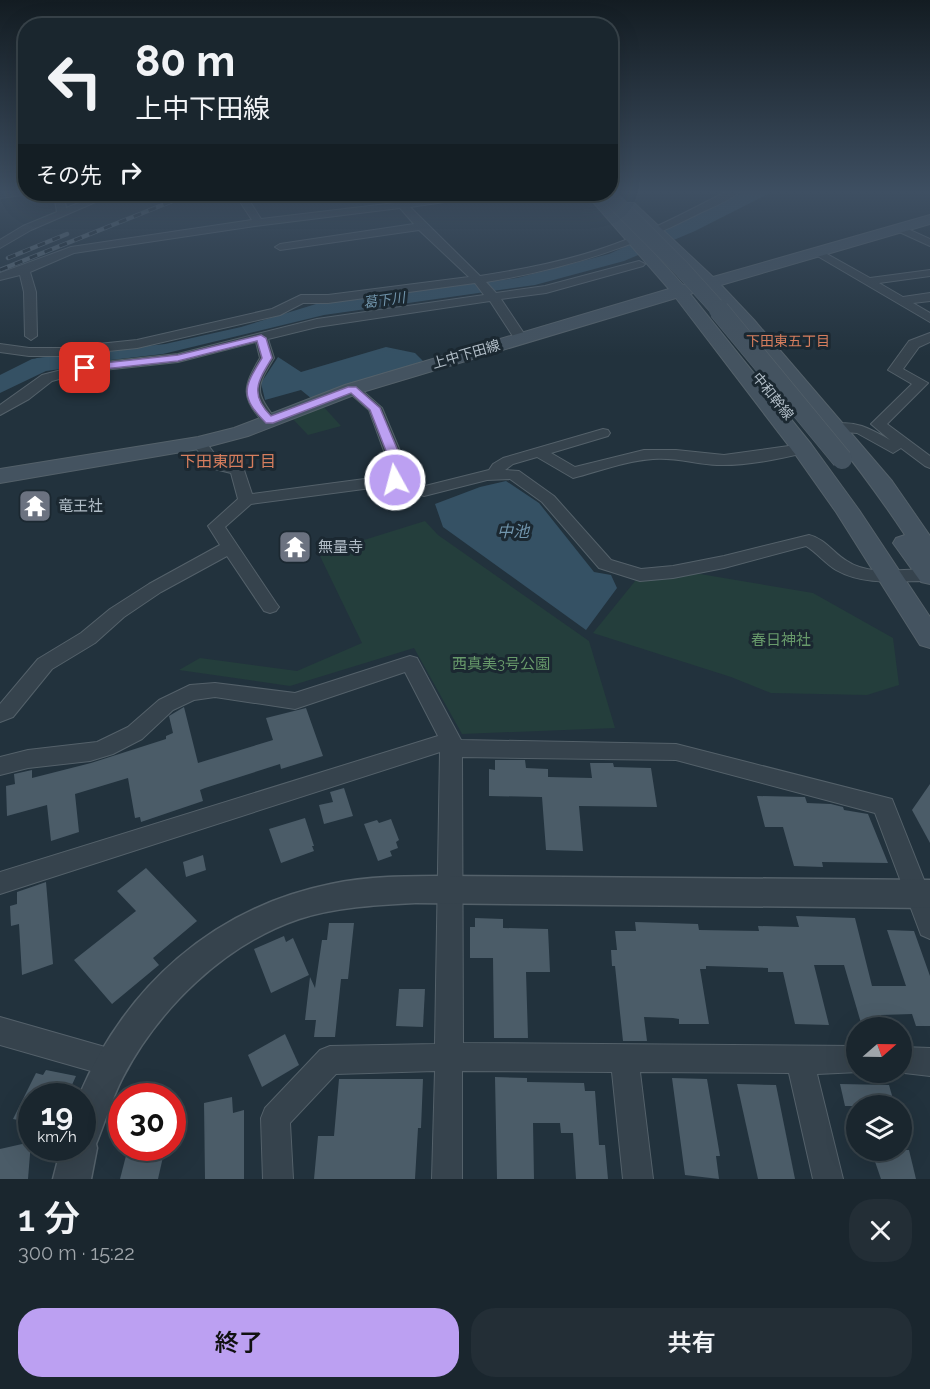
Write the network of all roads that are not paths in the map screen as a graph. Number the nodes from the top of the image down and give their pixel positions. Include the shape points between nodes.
1 (98, 246) edge
2 (287, 246) edge
3 (442, 246) edge
4 (618, 246) edge
5 (637, 246) edge
6 (645, 246) edge
7 (659, 246) edge
8 (671, 246) edge
9 (838, 246) edge
10 (280, 247) dead end
11 (818, 252) junction
12 (645, 262) junction
13 (24, 270) junction
14 (930, 273) edge
15 (0, 277) edge
16 (476, 278) junction
17 (870, 281) junction
18 (710, 284) junction
19 (680, 292) junction
20 (930, 297) edge
21 (494, 298) junction
22 (902, 301) junction
23 (927, 314) edge
24 (31, 336) dead end
25 (261, 338) junction
26 (521, 338) junction
27 (927, 340) edge
28 (0, 348) edge
29 (352, 389) junction
30 (0, 411) edge
31 (270, 420) junction
32 (837, 428) junction
33 (603, 432) dead end
34 (199, 443) junction
35 (803, 449) junction
36 (539, 452) junction
37 (834, 460) junction
38 (929, 461) edge
39 (496, 475) junction
40 (0, 476) edge
41 (395, 480) junction
42 (246, 500) junction
43 (229, 547) junction
44 (930, 554) edge
45 (916, 575) edge
46 (270, 607) dead end
47 (930, 614) edge
48 (930, 638) edge
49 (0, 714) edge
50 (451, 744) junction
51 (0, 766) edge
52 (0, 883) edge
53 (452, 891) junction
54 (924, 894) edge
55 (930, 927) edge
56 (0, 1031) edge
57 (449, 1058) junction
58 (625, 1059) junction
59 (800, 1059) junction
60 (846, 1060) edge
61 (912, 1061) edge
62 (930, 1062) edge
63 (112, 1063) junction
64 (96, 1101) edge
65 (76, 1161) edge
66 (72, 1179) edge
67 (278, 1179) edge
68 (447, 1179) edge
69 (638, 1179) edge
70 (828, 1179) edge

1 - 13 street via 71,250
2 - 10 street
3 - 16 street
4 - 16 street via 567,262
5 - 12 main road
6 - 37 main road, 中和幹線
7 - 37 main road, 中和幹線, bridge via 735,328
8 - 18 main road
9 - 11 main road, 上中下田線
11 - 17 street
11 - 18 main road, 上中下田線
12 - 19 main road
12 - 21 street via 546,289
13 - 15 street
13 - 24 street via 30,292
14 - 17 street
16 - 21 street
16 - 28 street via 328,299 301,299 276,312 137,344 60,352
17 - 22 street
18 - 19 main road, 上中下田線
18 - 32 main road
19 - 26 main road, 上中下田線
19 - 35 main road
20 - 22 street
21 - 25 street via 317,323
21 - 26 street
22 - 23 street
25 - 30 street via 178,358 85,368 47,378
25 - 31 street via 267,358 252,382 253,396
26 - 29 main road, 上中下田線
27 - 38 street via 914,344 895,370 921,383 878,424
29 - 31 main road, 上中下田線
29 - 41 street via 375,408 392,451
31 - 34 main road, 上中下田線
32 - 38 street via 860,429 912,459
32 - 44 main road via 884,486
33 - 36 street
34 - 40 main road, 上中下田線
34 - 42 street via 216,465 238,470
35 - 36 street via 723,460 638,455 573,473
35 - 45 main road via 847,510
36 - 39 street via 498,466
37 - 45 main road, 中和幹線
39 - 41 street via 424,491
39 - 45 street via 513,474 548,499 605,564 640,575 713,564 808,540 840,565 862,575
41 - 42 street
42 - 43 street via 216,526
43 - 46 street
43 - 49 street via 156,588 45,664
45 - 47 main road, 中和幹線
45 - 48 main road
50 - 51 street via 410,663 295,701 215,690 190,693 166,705 135,733 105,748
50 - 52 street
50 - 53 street
50 - 54 street via 676,752 884,806
53 - 54 street
53 - 57 street
53 - 63 street via 362,892 329,897 256,923 224,941 176,981 151,1008
54 - 55 street
56 - 63 street
57 - 58 street
57 - 67 street via 330,1060 275,1118
57 - 68 street
58 - 59 street
58 - 69 street
59 - 60 street
59 - 70 street
61 - 62 street
63 - 64 street
65 - 66 street

